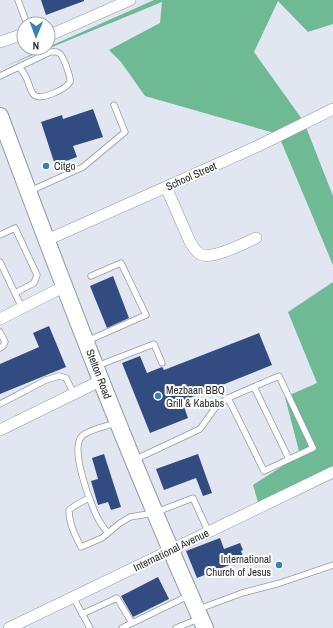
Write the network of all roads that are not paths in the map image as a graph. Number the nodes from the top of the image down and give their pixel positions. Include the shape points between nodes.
1 (18, 0) edge
2 (130, 0) edge
3 (24, 16) edge
4 (56, 32) edge
5 (16, 37) edge
6 (0, 42) edge
7 (20, 67) junction
8 (0, 76) edge
9 (114, 105) dead end
10 (333, 109) edge
11 (0, 116) edge
12 (166, 187) junction
13 (28, 192) junction
14 (0, 235) edge
15 (256, 238) dead end
16 (47, 240) junction
17 (0, 262) edge
18 (91, 276) dead end
19 (65, 286) junction
20 (15, 293) junction
21 (22, 308) junction
22 (0, 319) edge
23 (0, 332) edge
24 (86, 341) junction
25 (0, 348) edge
26 (162, 363) dead end
27 (99, 373) junction
28 (254, 386) junction
29 (74, 394) junction
30 (228, 398) junction
31 (0, 404) edge
32 (118, 422) junction
33 (0, 430) edge
34 (289, 459) junction
35 (134, 460) junction
36 (333, 472) edge
37 (89, 498) junction
38 (154, 513) junction
39 (208, 532) junction
40 (108, 533) junction
41 (170, 550) junction
42 (333, 565) edge
43 (190, 595) junction
44 (72, 597) junction
45 (82, 614) junction
46 (201, 619) edge
47 (132, 623) junction
48 (9, 628) edge
49 (90, 628) edge
50 (122, 628) edge
51 (176, 628) edge

1 - 3 lane
2 - 4 street
5 - 6 street
7 - 7 lane via 33,94 37,96 47,96 64,88 70,82 62,56 57,52 50,52
7 - 8 lane
9 - 13 lane via 125,132 83,167
10 - 12 street, School Street
11 - 13 main road, Stelton Road
12 - 15 street via 190,242 200,254 215,254
12 - 16 street, School Street
13 - 16 main road, Stelton Road
14 - 20 lane via 15,228 37,275 34,283
16 - 19 main road, Stelton Road
17 - 20 lane
18 - 24 lane via 121,263 146,315
19 - 21 street
19 - 24 main road, Stelton Road
20 - 21 lane
21 - 22 street
23 - 25 lane via 5,342
24 - 27 main road, Stelton Road
26 - 27 lane via 154,344
27 - 29 street
27 - 32 main road, Stelton Road
28 - 30 lane
28 - 34 lane
28 - 34 lane via 279,376 313,448
29 - 31 lane via 66,378 59,376
29 - 33 street
30 - 34 lane via 264,471
30 - 35 lane via 215,408 200,429
32 - 35 main road, Stelton Road
32 - 37 lane via 82,436 78,443 79,465
35 - 38 main road, Stelton Road
36 - 39 street, International Avenue
37 - 40 lane
37 - 40 lane via 69,510 69,519 81,547
38 - 39 lane via 193,498
38 - 40 lane via 130,517
38 - 41 main road, Stelton Road
39 - 41 street, International Avenue
41 - 43 main road, Stelton Road
41 - 44 street, International Avenue
42 - 46 lane via 242,593
43 - 46 main road, Stelton Road
43 - 47 lane
44 - 45 lane
44 - 48 street, International Avenue
45 - 47 lane via 117,598
45 - 49 lane
46 - 51 lane
47 - 50 lane

